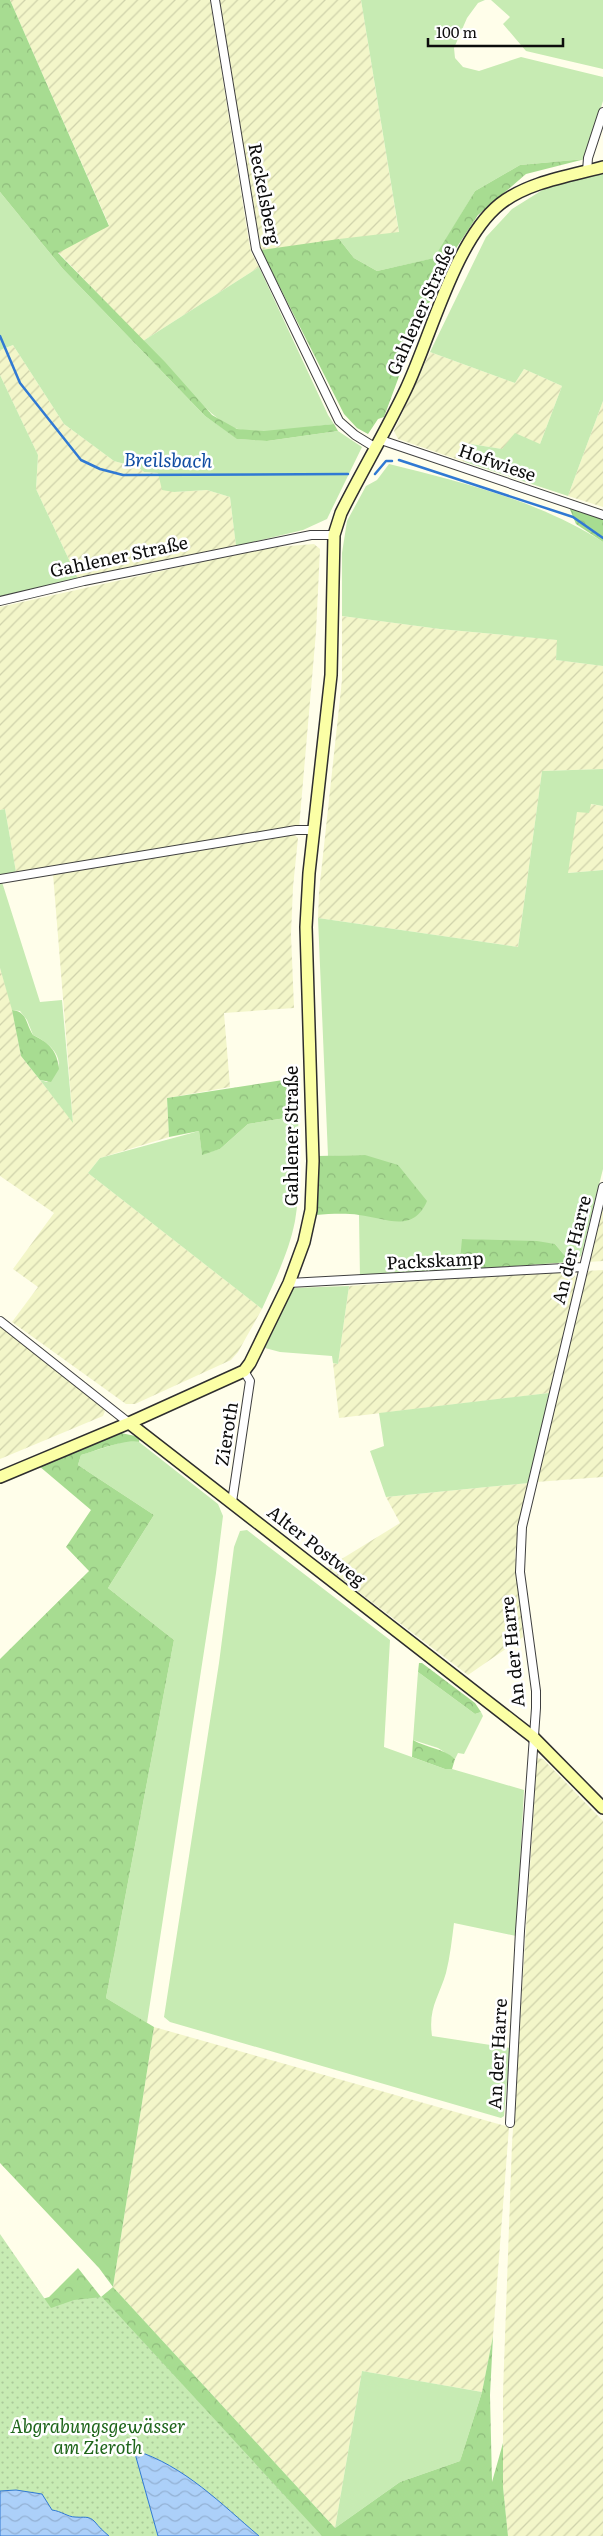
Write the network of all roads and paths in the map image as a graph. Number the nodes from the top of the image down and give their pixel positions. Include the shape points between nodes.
1 (215, 0) edge
2 (603, 112) edge
3 (603, 167) edge
4 (587, 171) junction
5 (378, 444) junction
6 (603, 515) edge
7 (334, 535) junction
8 (0, 601) edge
9 (313, 830) junction
10 (0, 879) edge
11 (603, 1187) edge
12 (583, 1267) junction
13 (289, 1283) junction
14 (0, 1320) edge
15 (244, 1371) junction
16 (129, 1423) junction
17 (0, 1477) edge
18 (232, 1502) junction
19 (533, 1738) junction
20 (603, 1808) edge
21 (510, 2123) dead end

1 - 5 street, Reckelsberg via 256,249 338,421 355,435
2 - 4 street
3 - 4 street, Gahlener Straße
4 - 5 street, Gahlener Straße via 518,191 481,224 460,262 408,385
5 - 6 street, Hofwiese
5 - 7 street, Gahlener Straße via 341,513
7 - 8 street, Gahlener Straße via 311,535
7 - 9 street, Gahlener Straße via 331,675
9 - 10 street via 296,830
9 - 13 street, Gahlener Straße via 306,927 313,1160 311,1200 304,1242
11 - 12 street, An der Harre
12 - 13 street, Packskamp
12 - 19 street, An der Harre via 522,1527 520,1572 536,1691
13 - 15 street, Gahlener Straße
14 - 16 street, Alter Postweg
15 - 16 street
15 - 18 street, Zieroth via 250,1381
16 - 17 street
16 - 18 street, Alter Postweg
18 - 19 street, Alter Postweg
19 - 20 street, Alter Postweg
19 - 21 street, An der Harre

